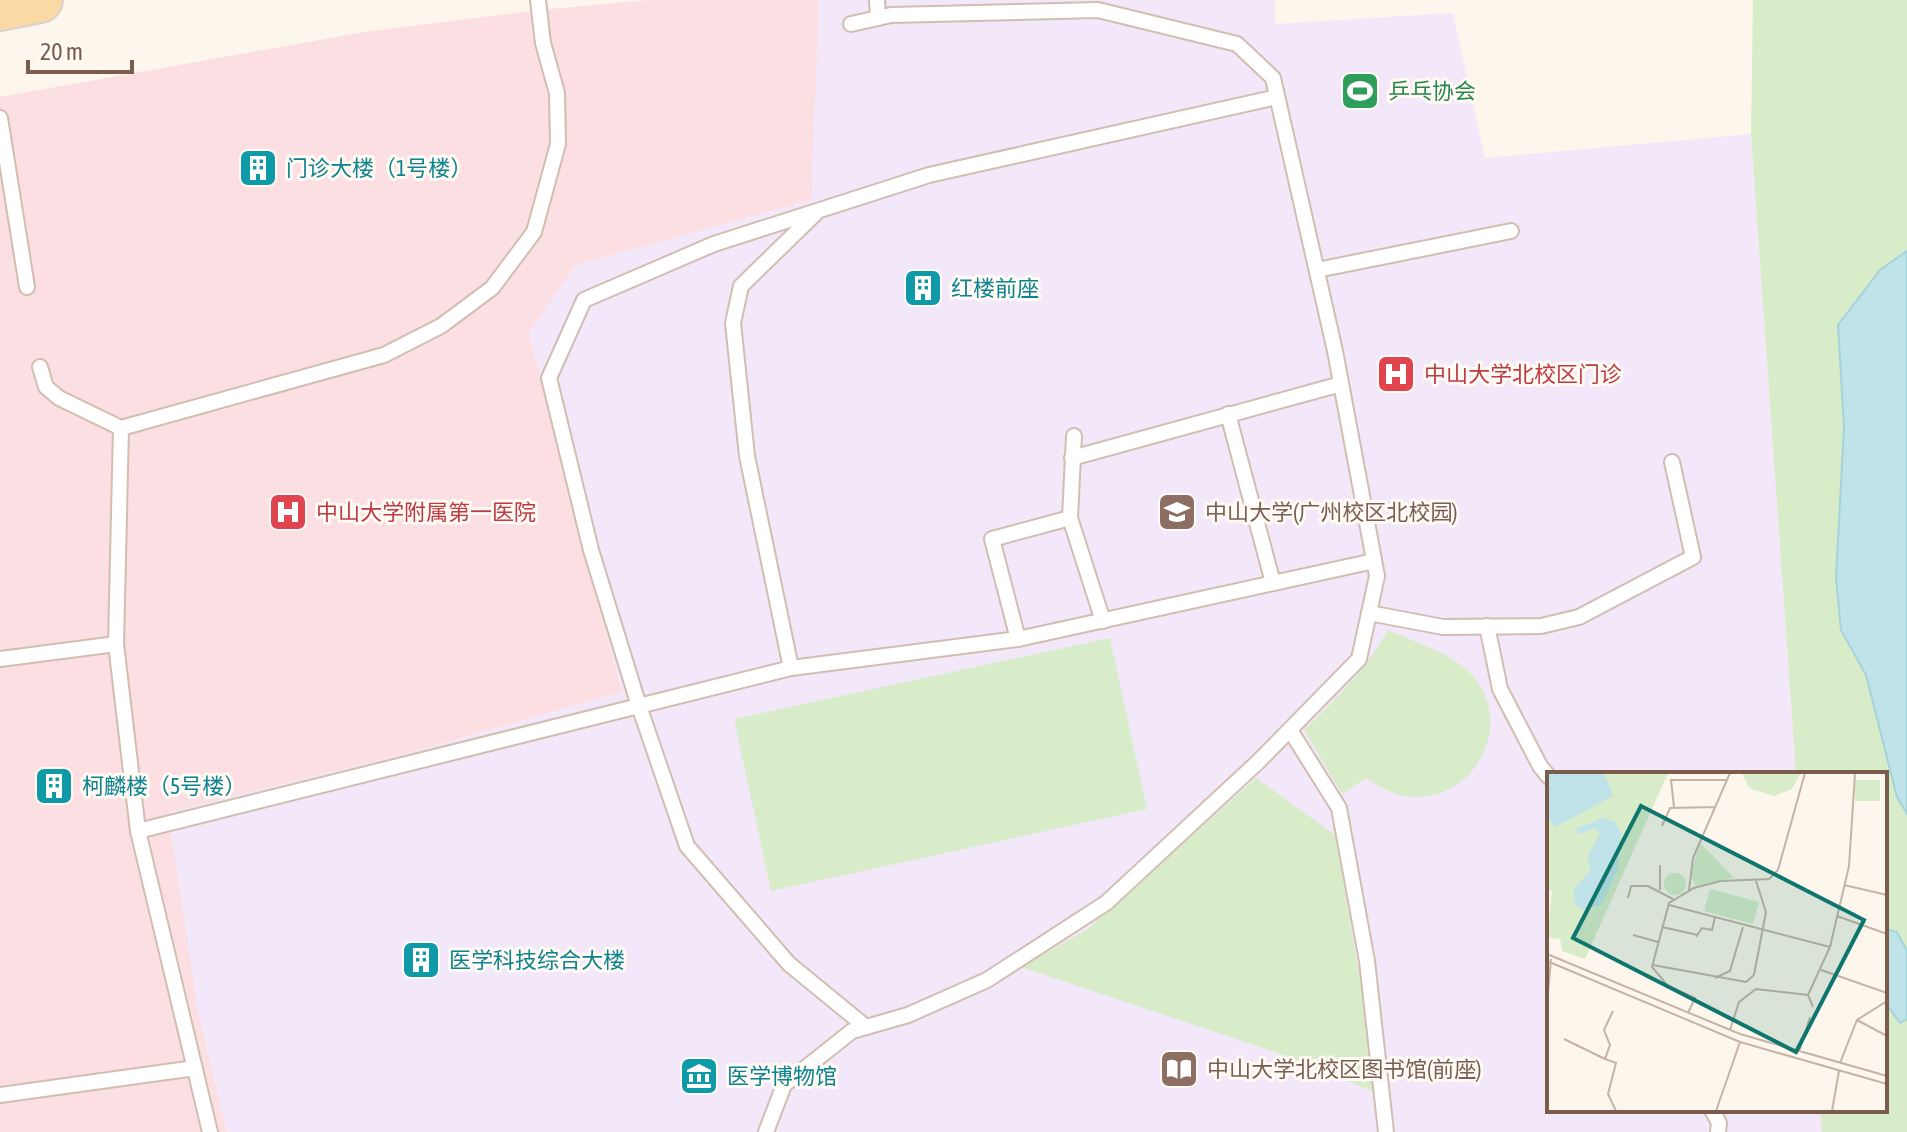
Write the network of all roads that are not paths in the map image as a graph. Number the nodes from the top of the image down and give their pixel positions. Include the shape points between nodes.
1 (40, 0) edge
2 (538, 0) edge
3 (877, 0) edge
4 (0, 8) edge
5 (878, 18) junction
6 (851, 24) dead end
7 (1277, 97) junction
8 (0, 118) edge
9 (818, 212) junction
10 (1511, 231) dead end
11 (1317, 270) junction
12 (27, 287) dead end
13 (40, 367) dead end
14 (1341, 384) junction
15 (1228, 414) junction
16 (121, 428) junction
17 (1074, 436) dead end
18 (1072, 458) junction
19 (1672, 462) dead end
20 (1070, 518) junction
21 (1374, 561) junction
22 (1273, 583) junction
23 (1369, 613) junction
24 (1103, 621) junction
25 (1487, 626) junction
26 (1018, 639) junction
27 (116, 644) junction
28 (0, 659) edge
29 (791, 668) junction
30 (639, 706) junction
31 (1290, 730) junction
32 (1547, 775) edge
33 (138, 831) junction
34 (866, 1027) junction
35 (195, 1068) junction
36 (0, 1095) edge
37 (1713, 1112) edge
38 (210, 1132) edge
39 (766, 1132) edge
40 (1386, 1132) edge
41 (1718, 1132) edge

1 - 4 main road
2 - 16 lane via 557,93 558,144 534,232 492,288 441,326 384,355
3 - 5 lane
5 - 6 lane
5 - 7 lane via 1098,10 1237,44 1273,78
7 - 9 lane via 979,162
7 - 11 lane
8 - 12 lane
9 - 29 lane via 741,286 733,323 747,456
9 - 30 lane via 714,244 584,300 549,378 591,550
10 - 11 lane
11 - 14 lane
13 - 16 lane via 46,387 59,398
14 - 15 lane
14 - 21 lane
15 - 18 lane
15 - 22 lane
16 - 27 lane
17 - 18 lane
18 - 20 lane
19 - 25 lane via 1693,557 1579,617 1541,626
20 - 24 lane
20 - 26 lane via 992,539
21 - 22 lane
21 - 23 lane via 1377,576
22 - 24 lane
23 - 25 lane via 1443,627
23 - 31 lane via 1359,659
24 - 26 lane
25 - 32 lane via 1500,689
26 - 29 lane
27 - 28 lane
27 - 33 lane
29 - 30 lane
30 - 33 lane
30 - 34 lane via 687,846 789,964
31 - 34 lane via 1106,903 987,980 908,1015
31 - 40 lane via 1339,808 1367,961
33 - 35 lane
34 - 39 lane via 852,1031 784,1085
35 - 36 lane
35 - 38 lane
37 - 41 lane

